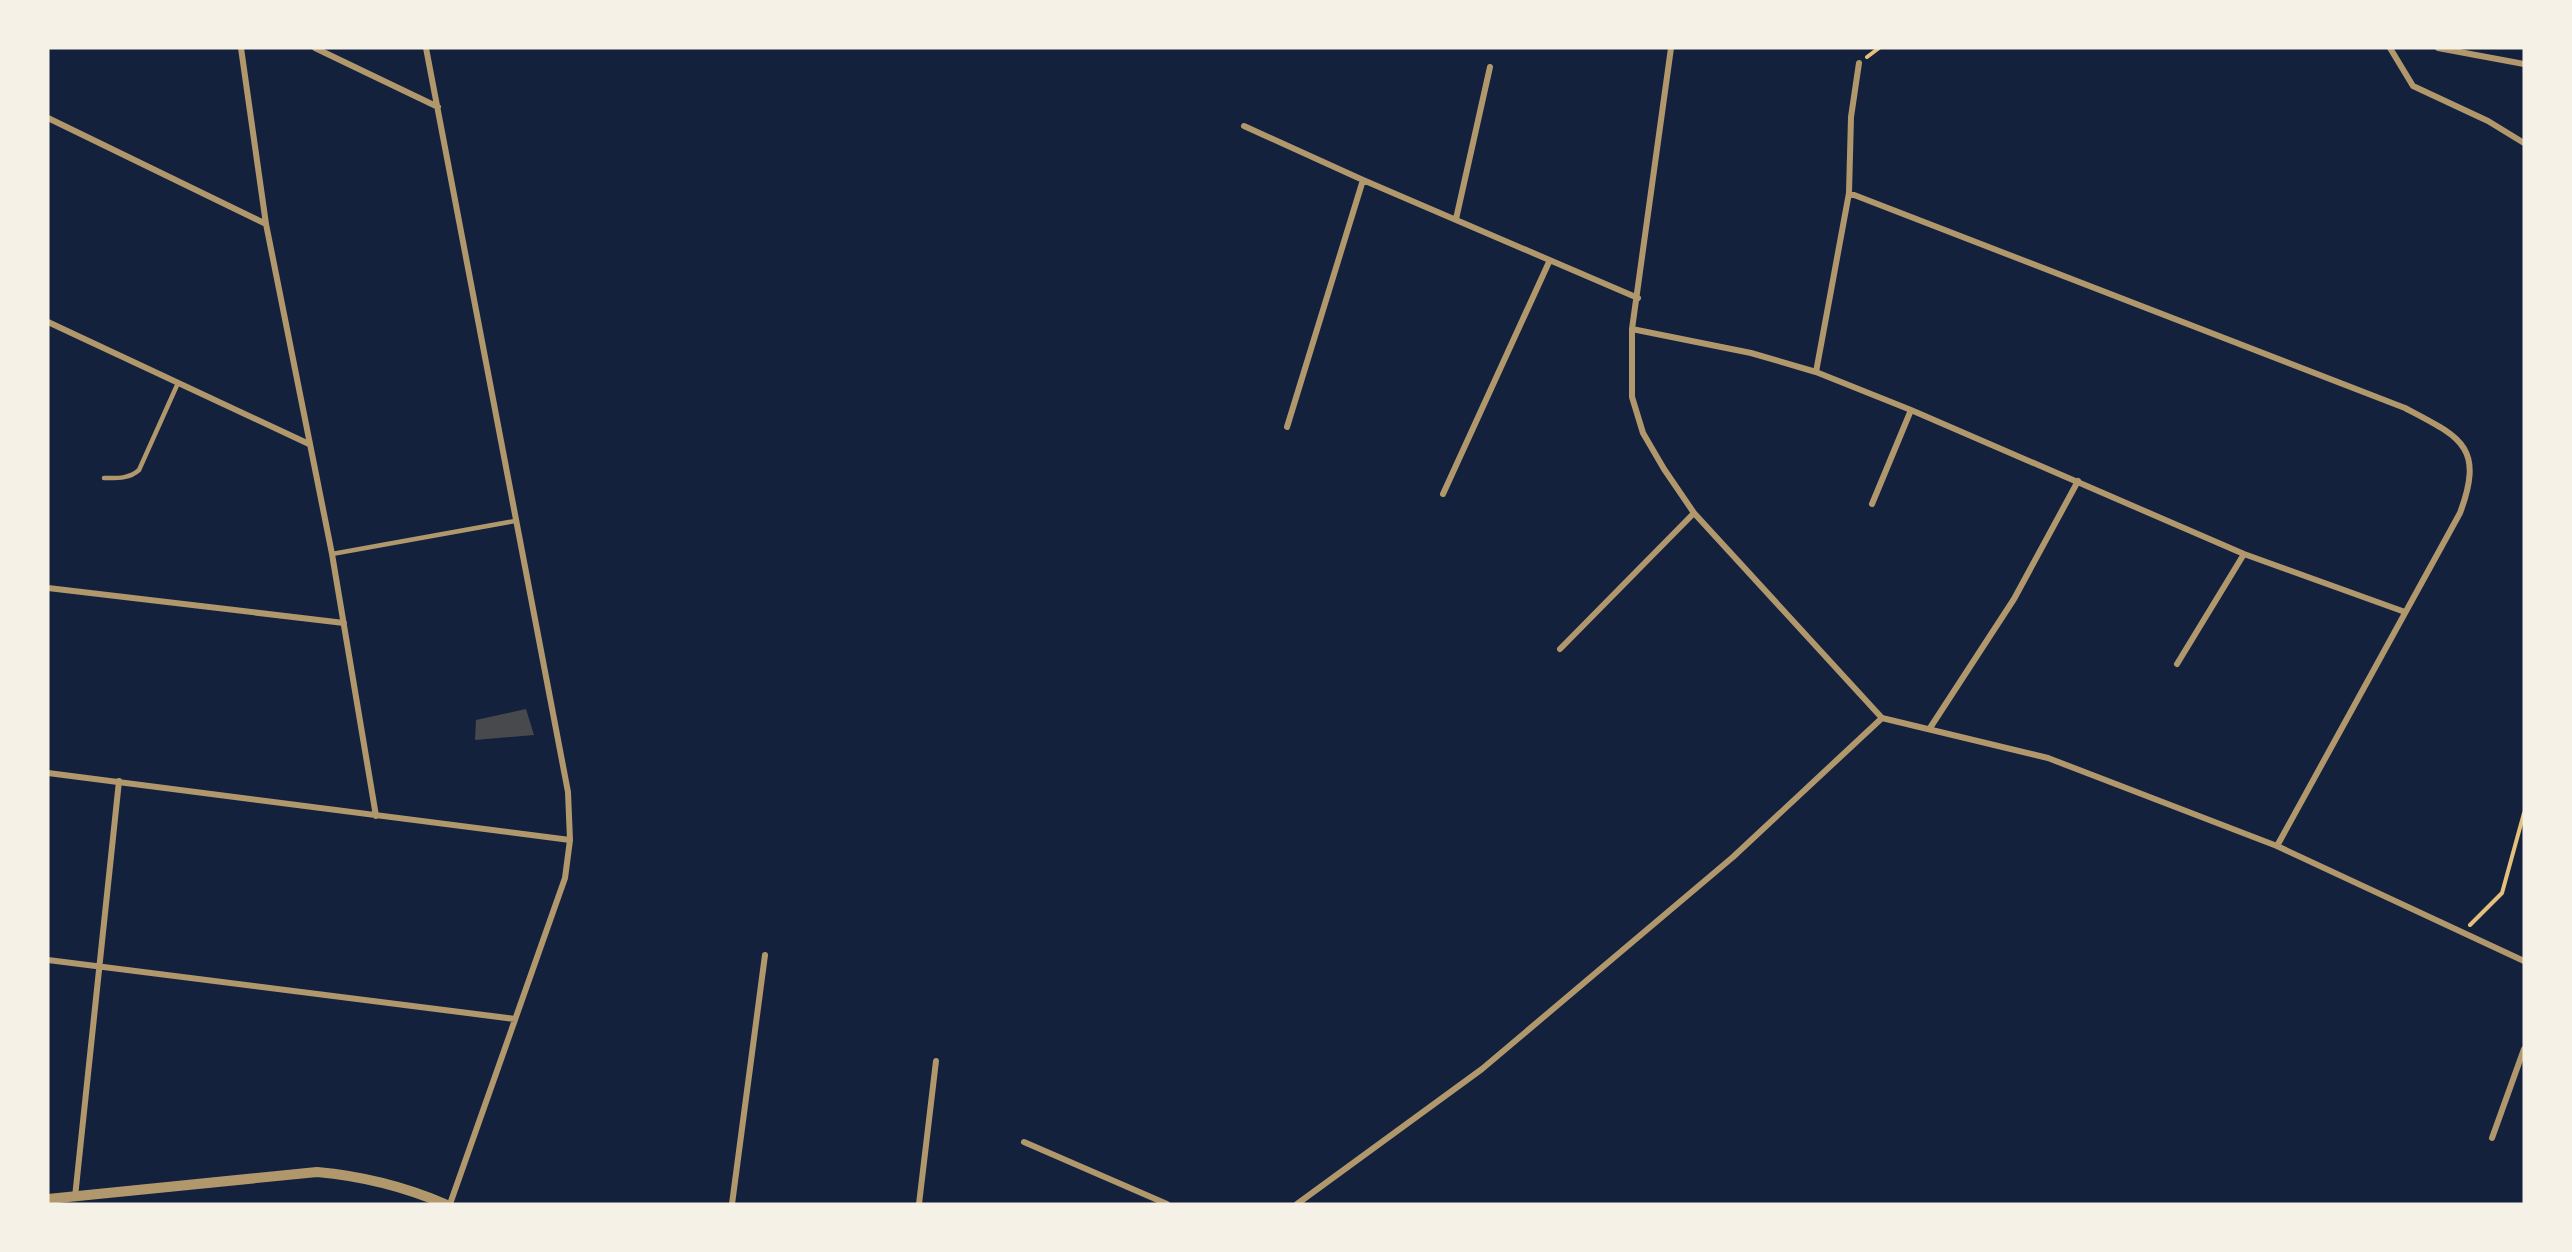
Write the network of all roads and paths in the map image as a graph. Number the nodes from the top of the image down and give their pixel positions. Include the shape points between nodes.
1 (241, 48) edge
2 (315, 48) edge
3 (426, 48) edge
4 (1671, 48) edge
5 (2390, 48) edge
6 (2438, 48) edge
7 (1859, 63) dead end
8 (2524, 63) edge
9 (1491, 68) dead end
10 (438, 107) junction
11 (48, 118) edge
12 (1244, 126) dead end
13 (2524, 143) edge
14 (1363, 180) junction
15 (1849, 193) junction
16 (1456, 219) junction
17 (266, 224) junction
18 (1549, 262) junction
19 (1638, 298) junction
20 (48, 322) edge
21 (1632, 329) junction
22 (1816, 372) junction
23 (178, 383) junction
24 (1911, 410) junction
25 (1287, 427) dead end
26 (309, 444) junction
27 (104, 478) dead end
28 (2078, 481) junction
29 (1443, 494) dead end
30 (1872, 504) dead end
31 (1694, 513) junction
32 (515, 521) junction
33 (332, 554) junction
34 (2244, 554) junction
35 (48, 588) edge
36 (2405, 612) junction
37 (344, 623) junction
38 (1560, 649) dead end
39 (2177, 664) dead end
40 (1882, 718) junction
41 (1930, 728) junction
42 (48, 772) edge
43 (119, 781) junction
44 (2524, 813) edge
45 (376, 816) junction
46 (2522, 828) edge
47 (570, 840) junction
48 (2277, 846) junction
49 (2463, 932) junction
50 (765, 955) dead end
51 (48, 960) edge
52 (2524, 961) edge
53 (100, 966) junction
54 (515, 1019) junction
55 (2524, 1049) edge
56 (936, 1061) dead end
57 (2492, 1138) dead end
58 (1024, 1142) dead end
59 (75, 1197) junction
60 (48, 1199) edge
61 (445, 1204) edge
62 (450, 1204) edge
63 (732, 1204) edge
64 (919, 1204) edge
65 (1167, 1204) edge
66 (1298, 1204) edge

1 - 17 street
2 - 10 street
3 - 10 street
4 - 19 street
5 - 13 street via 2413,86 2488,121
6 - 8 street
7 - 15 street via 1852,106
9 - 16 street
10 - 32 street
11 - 17 street
12 - 14 street
14 - 16 street
14 - 25 street
15 - 22 street
15 - 36 street via 2405,408 2446,429 2464,445 2471,467 2469,487 2460,513
16 - 18 street
17 - 26 street
18 - 19 street
18 - 29 street
19 - 21 street
20 - 23 street
21 - 22 street via 1751,353
21 - 31 street via 1632,397 1643,432
22 - 24 street
23 - 26 street
23 - 27 lane via 139,470 134,475
24 - 28 street
24 - 30 street
26 - 33 street
28 - 34 street
28 - 41 street via 2014,599
31 - 38 street
31 - 40 street
32 - 33 lane
32 - 47 street via 568,792
33 - 37 street
34 - 36 street
34 - 39 street
35 - 37 street
36 - 48 street
37 - 45 street
40 - 41 street
40 - 66 street via 1733,857 1482,1069
41 - 48 street via 2048,758
42 - 43 street
43 - 45 street
43 - 53 street
44 - 46 path
45 - 47 street
46 - 49 path via 2502,893
47 - 54 street via 565,878
48 - 49 street
49 - 52 street
50 - 63 street
51 - 53 street
53 - 54 street
53 - 59 street
54 - 62 street
55 - 57 street
56 - 64 street
58 - 65 street
59 - 60 street
59 - 61 street via 317,1172 354,1175 390,1184

